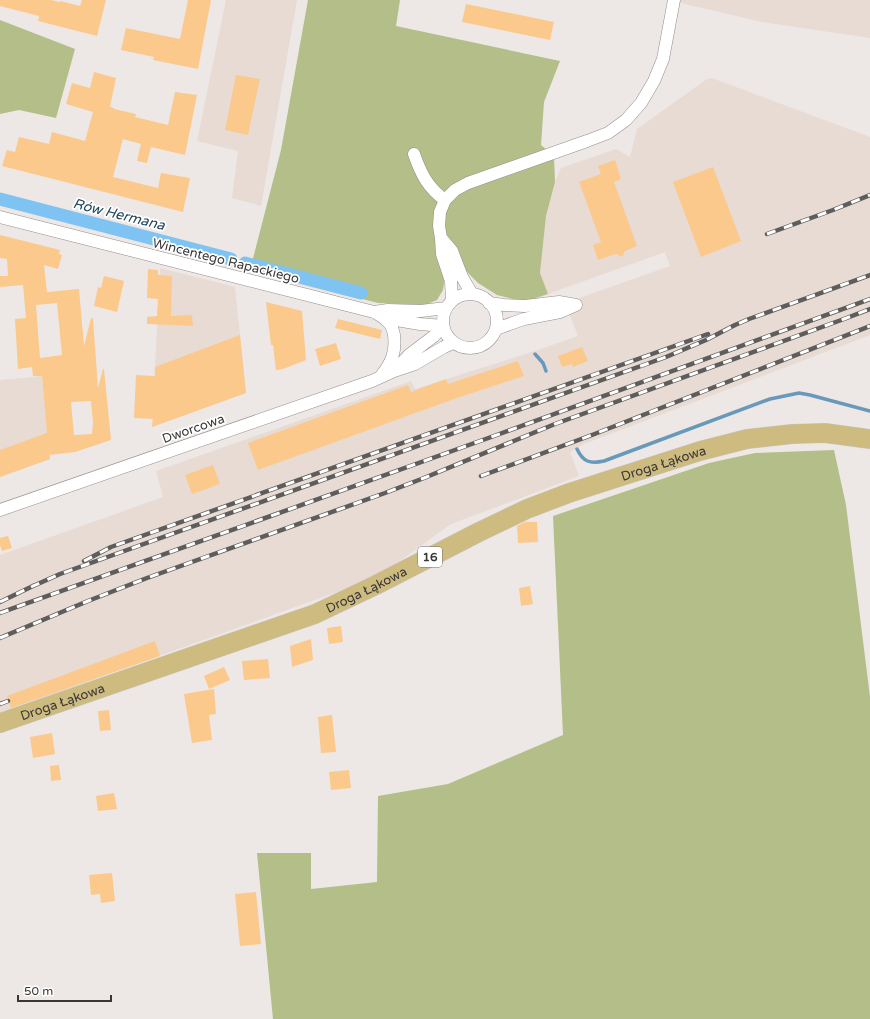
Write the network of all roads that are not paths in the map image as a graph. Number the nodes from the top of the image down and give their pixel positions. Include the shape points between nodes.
1 (674, 0) edge
2 (414, 154) dead end
3 (445, 200) junction
4 (0, 217) edge
5 (441, 238) junction
6 (472, 294) junction
7 (490, 303) junction
8 (449, 305) junction
9 (374, 312) junction
10 (385, 318) junction
11 (443, 326) junction
12 (496, 329) junction
13 (453, 343) junction
14 (394, 371) junction
15 (381, 377) junction
16 (870, 439) edge
17 (0, 510) edge
18 (0, 723) edge

1 - 3 street via 663,59 641,103 626,120 608,132 587,141 468,183 455,190
2 - 3 street via 426,182
3 - 5 street via 440,212
4 - 9 street, Wincentego Rapackiego
5 - 6 street via 452,251
5 - 8 street via 442,254 451,281
6 - 7 street
6 - 8 street via 455,298
7 - 12 street via 497,315
7 - 12 street via 525,306 559,302 576,305 560,312 524,319
8 - 9 street, Wincentego Rapackiego via 421,311
8 - 11 street via 444,311
9 - 10 street
10 - 11 street
10 - 15 street via 393,330 395,343 389,366
11 - 13 street
11 - 14 street, Dworcowa
12 - 13 street via 489,341 472,349
13 - 14 street, Dworcowa via 415,364
14 - 15 street, Dworcowa
15 - 17 street, Dworcowa
16 - 18 main road, Droga Łąkowa / 16 via 825,432 747,439 700,451 569,493 492,525 315,614

